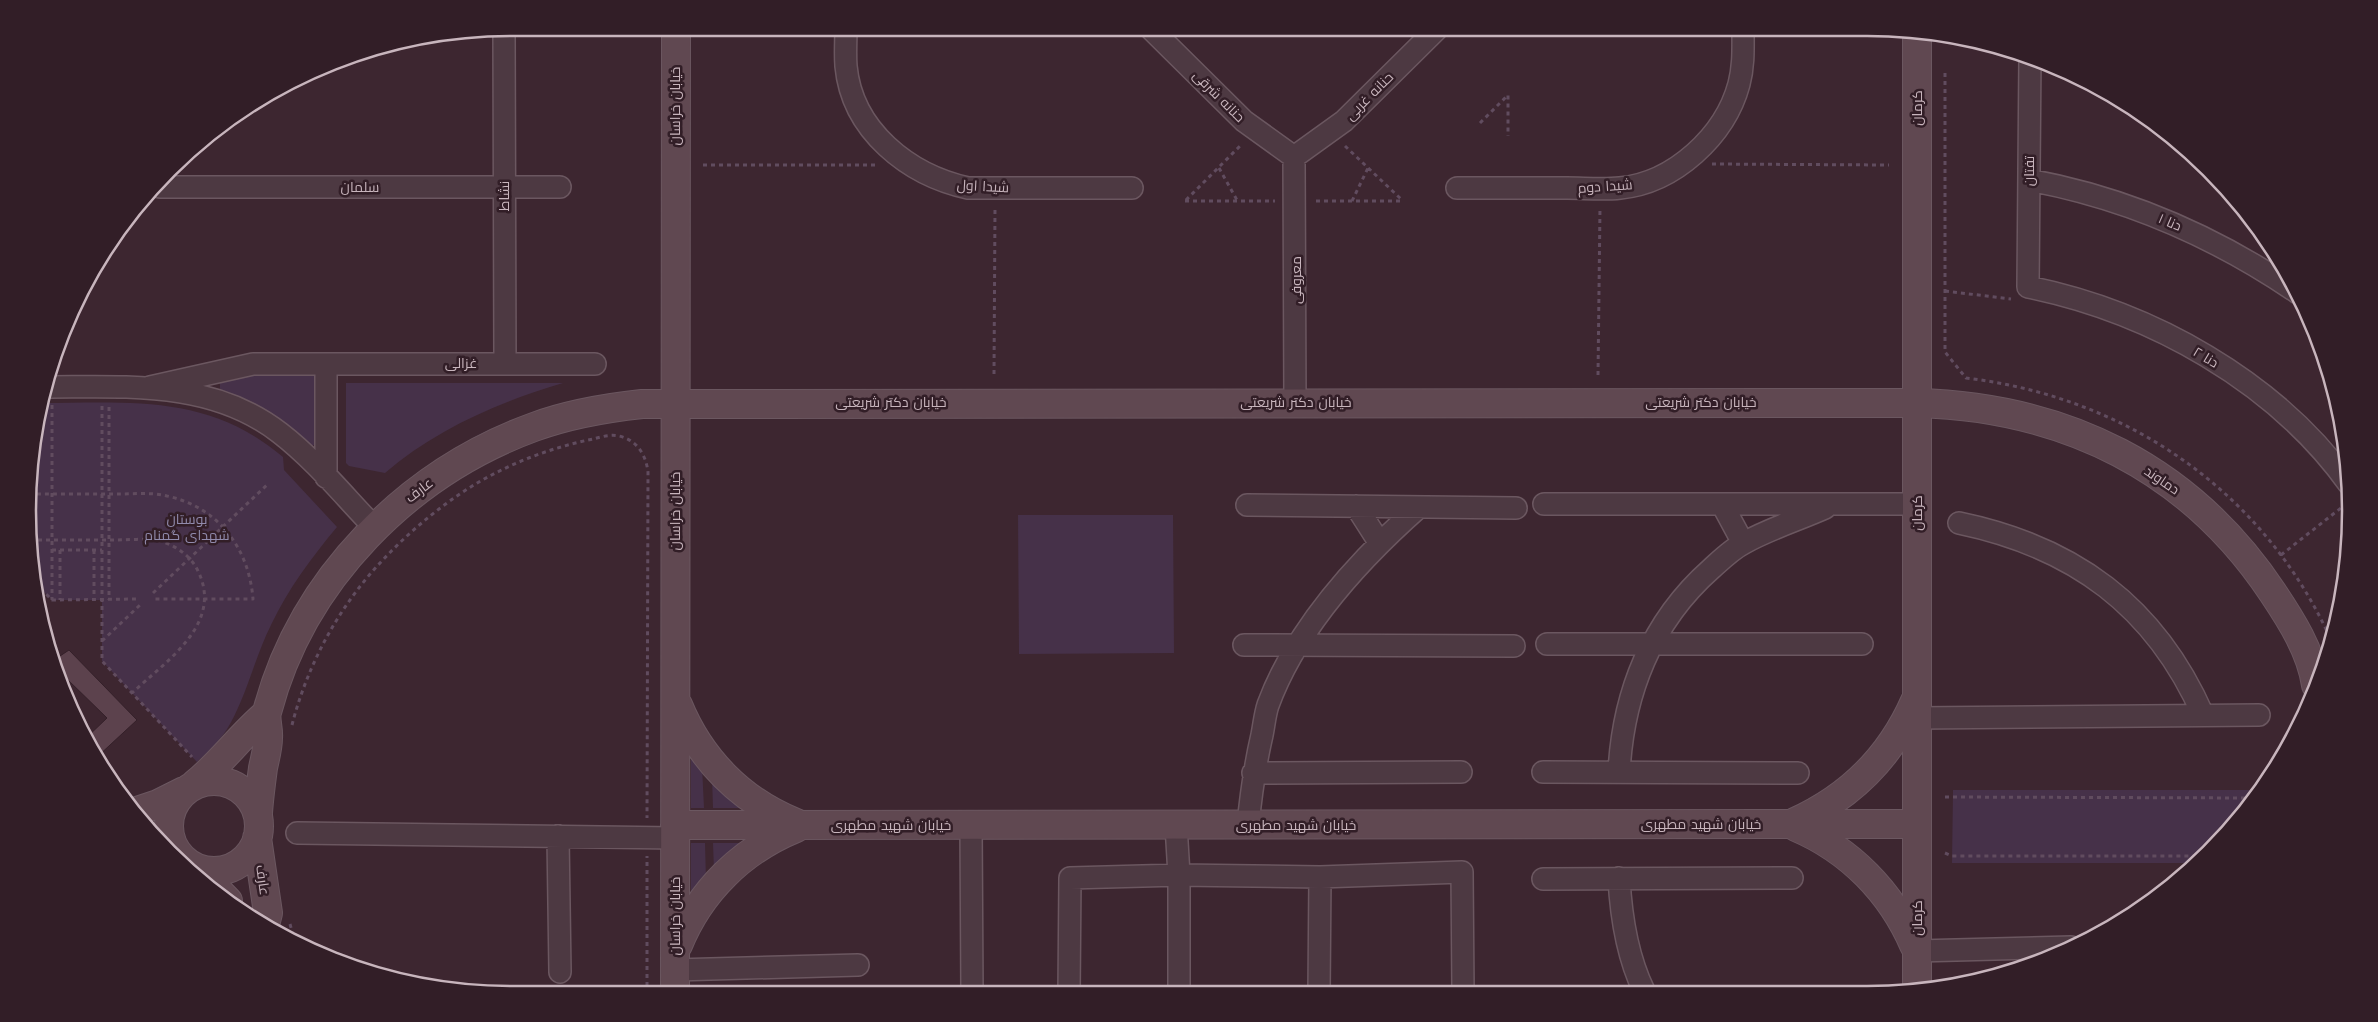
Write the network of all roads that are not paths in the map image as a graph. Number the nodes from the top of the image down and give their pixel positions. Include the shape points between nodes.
1 (504, 36) edge
2 (676, 36) edge
3 (846, 36) edge
4 (1158, 36) edge
5 (1430, 36) edge
6 (1743, 36) edge
7 (1917, 39) edge
8 (2030, 65) edge
9 (1294, 158) junction
10 (2029, 180) junction
11 (164, 187) edge
12 (504, 187) junction
13 (560, 187) dead end
14 (1132, 188) dead end
15 (1457, 188) dead end
16 (2283, 282) edge
17 (2020, 293) joint
18 (326, 364) junction
19 (505, 364) junction
20 (595, 364) dead end
21 (150, 387) junction
22 (50, 395) edge
23 (675, 402) junction
24 (1295, 402) junction
25 (1917, 403) junction
26 (326, 477) junction
27 (2341, 483) edge
28 (1544, 504) dead end
29 (1722, 504) junction
30 (1917, 504) junction
31 (1247, 505) dead end
32 (1832, 505) junction
33 (1356, 506) junction
34 (1419, 507) junction
35 (1516, 508) dead end
36 (1958, 523) dead end
37 (375, 528) junction
38 (1379, 542) junction
39 (1743, 543) junction
40 (1547, 644) dead end
41 (1651, 644) junction
42 (1862, 644) dead end
43 (1244, 645) dead end
44 (1297, 645) junction
45 (1514, 646) dead end
46 (2314, 672) edge
47 (675, 699) junction
48 (1917, 708) junction
49 (266, 714) junction
50 (2203, 715) junction
51 (2259, 715) dead end
52 (1461, 772) dead end
53 (1543, 772) dead end
54 (1619, 772) junction
55 (1253, 773) junction
56 (1798, 773) dead end
57 (192, 779) junction
58 (142, 809) edge
59 (1790, 824) junction
60 (1917, 824) junction
61 (802, 825) junction
62 (971, 825) junction
63 (1176, 825) junction
64 (1248, 825) junction
65 (257, 826) junction
66 (675, 832) junction
67 (298, 833) dead end
68 (558, 836) junction
69 (175, 847) edge
70 (193, 864) edge
71 (1179, 876) junction
72 (1320, 877) junction
73 (1619, 878) junction
74 (1792, 878) dead end
75 (1543, 879) dead end
76 (277, 918) edge
77 (2055, 947) edge
78 (1917, 951) junction
79 (858, 965) dead end
80 (560, 972) dead end
81 (675, 972) edge
82 (1917, 983) edge
83 (972, 986) edge
84 (1069, 986) edge
85 (1179, 986) edge
86 (1320, 986) edge
87 (1463, 986) edge
88 (1642, 986) edge

1 - 12 street, نشاط
2 - 23 street, خیابان خراسان
3 - 14 street, شیدا اول via 846,67 857,103 875,134 916,170 968,188
4 - 9 street, حنانه شرقی via 1244,121
5 - 9 street, حنانه غربی via 1344,121
6 - 15 street, شیدا دوم via 1743,66 1732,103 1713,134 1673,169 1648,181 1620,188
7 - 25 street, کرمان
8 - 10 street, تفتان
9 - 24 street, معروفی
10 - 16 street, دنا ۱ via 2104,197 2187,229
10 - 17 street, تفتان
11 - 12 street, سلمان
12 - 13 street, سلمان
12 - 19 street, نشاط
17 - 27 street, دنا ۲ via 2078,299 2116,312 2161,331 2217,363 2288,417 2317,446
18 - 19 street, غزالی
18 - 21 street, غزالی via 253,364
18 - 26 street
19 - 20 street, غزالی
21 - 22 street, غزالی
21 - 26 street, غزالی via 205,396 243,410 280,433
23 - 24 street, خیابان دکتر شریعتی
23 - 37 street, عارف via 614,407 580,414 502,439 439,474
23 - 47 street, خیابان خراسان
24 - 25 street, خیابان دکتر شریعتی
25 - 30 street, کرمان
25 - 46 street, دماوند via 1956,404 2027,416 2095,440 2158,476 2187,497 2239,547 2283,608
26 - 37 street, غزالی
28 - 29 street
29 - 32 street
29 - 39 street
30 - 32 street
30 - 48 street, کرمان
31 - 33 street
32 - 39 street
33 - 34 street
33 - 38 street
34 - 35 street
34 - 38 street
36 - 50 street via 2018,538 2047,550 2100,582 2124,602 2166,648
37 - 49 street, عارف via 314,604 282,668
38 - 44 street via 1350,574
39 - 41 street via 1688,591
40 - 41 street
41 - 42 street
41 - 54 street via 1624,719
43 - 44 street
44 - 45 street
44 - 55 street via 1268,705
47 - 61 street via 695,740 724,776 760,805
47 - 66 street, خیابان خراسان
48 - 50 street
48 - 59 street via 1867,774 1831,803
48 - 60 street, کرمان
49 - 57 street, عارف via 243,734 220,762
49 - 65 street, عارف via 268,738
50 - 51 street
52 - 55 street
53 - 54 street
54 - 56 street
55 - 64 street
57 - 58 street via 158,804
57 - 65 street via 233,784 248,796
57 - 69 street via 170,813 168,826
59 - 60 street, خیابان شهید مطهری
59 - 64 street, خیابان شهید مطهری
59 - 78 street via 1831,845 1866,874 1896,910
60 - 78 street, کرمان
61 - 62 street, خیابان شهید مطهری
61 - 66 street, خیابان شهید مطهری
61 - 81 street via 760,845 724,874 700,902
62 - 63 street, خیابان شهید مطهری
62 - 83 street
63 - 64 street, خیابان شهید مطهری
63 - 71 street
65 - 70 street via 252,850 233,867 214,870
65 - 76 street, عارف via 268,914
66 - 68 street via 647,837
66 - 81 street, خیابان خراسان
67 - 68 street
68 - 80 street
71 - 72 street
71 - 84 street via 1070,878
71 - 85 street
72 - 86 street
72 - 87 street via 1462,872
73 - 74 street
73 - 75 street
73 - 88 street via 1624,933
77 - 78 street
78 - 82 street, کرمان
79 - 81 street

